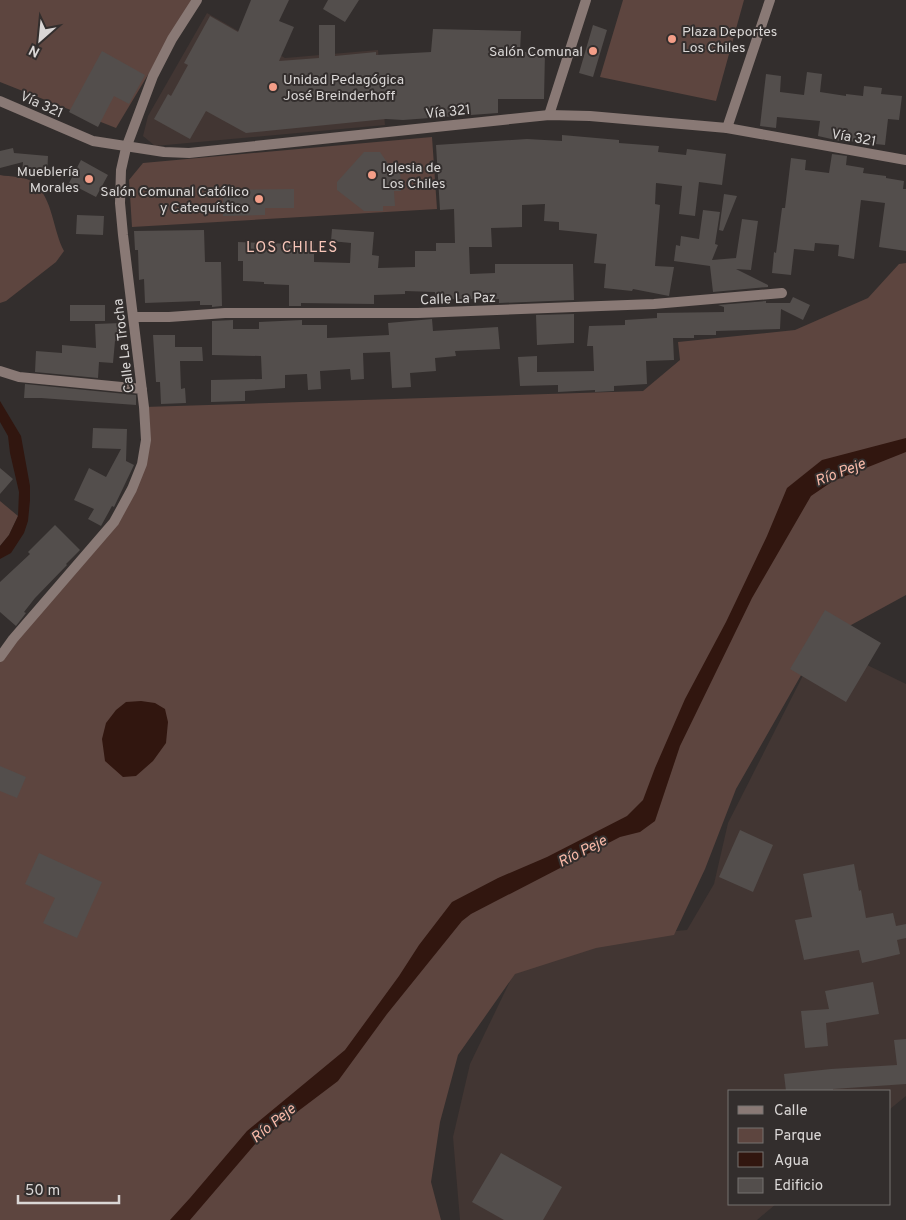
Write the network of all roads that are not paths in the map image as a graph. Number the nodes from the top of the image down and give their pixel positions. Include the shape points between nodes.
1 (197, 0) edge
2 (586, 0) edge
3 (770, 0) edge
4 (0, 101) edge
5 (549, 115) junction
6 (727, 128) junction
7 (126, 148) junction
8 (906, 160) edge
9 (782, 293) dead end
10 (134, 317) junction
11 (0, 372) edge
12 (142, 389) junction
13 (0, 657) edge

1 - 7 street, Calle La Trocha via 153,76
2 - 5 street
3 - 6 street
4 - 7 street, Vía 321 via 93,141
5 - 6 street, Vía 321 via 599,116
5 - 7 street, Vía 321 via 189,152
6 - 8 street, Vía 321
7 - 10 street, Calle La Trocha via 121,170 120,203
9 - 10 street, Calle La Paz via 654,304 418,313 225,313
10 - 12 street, Calle La Trocha
11 - 12 street via 18,378
12 - 13 street, Calle La Trocha via 145,454 128,498 114,522

